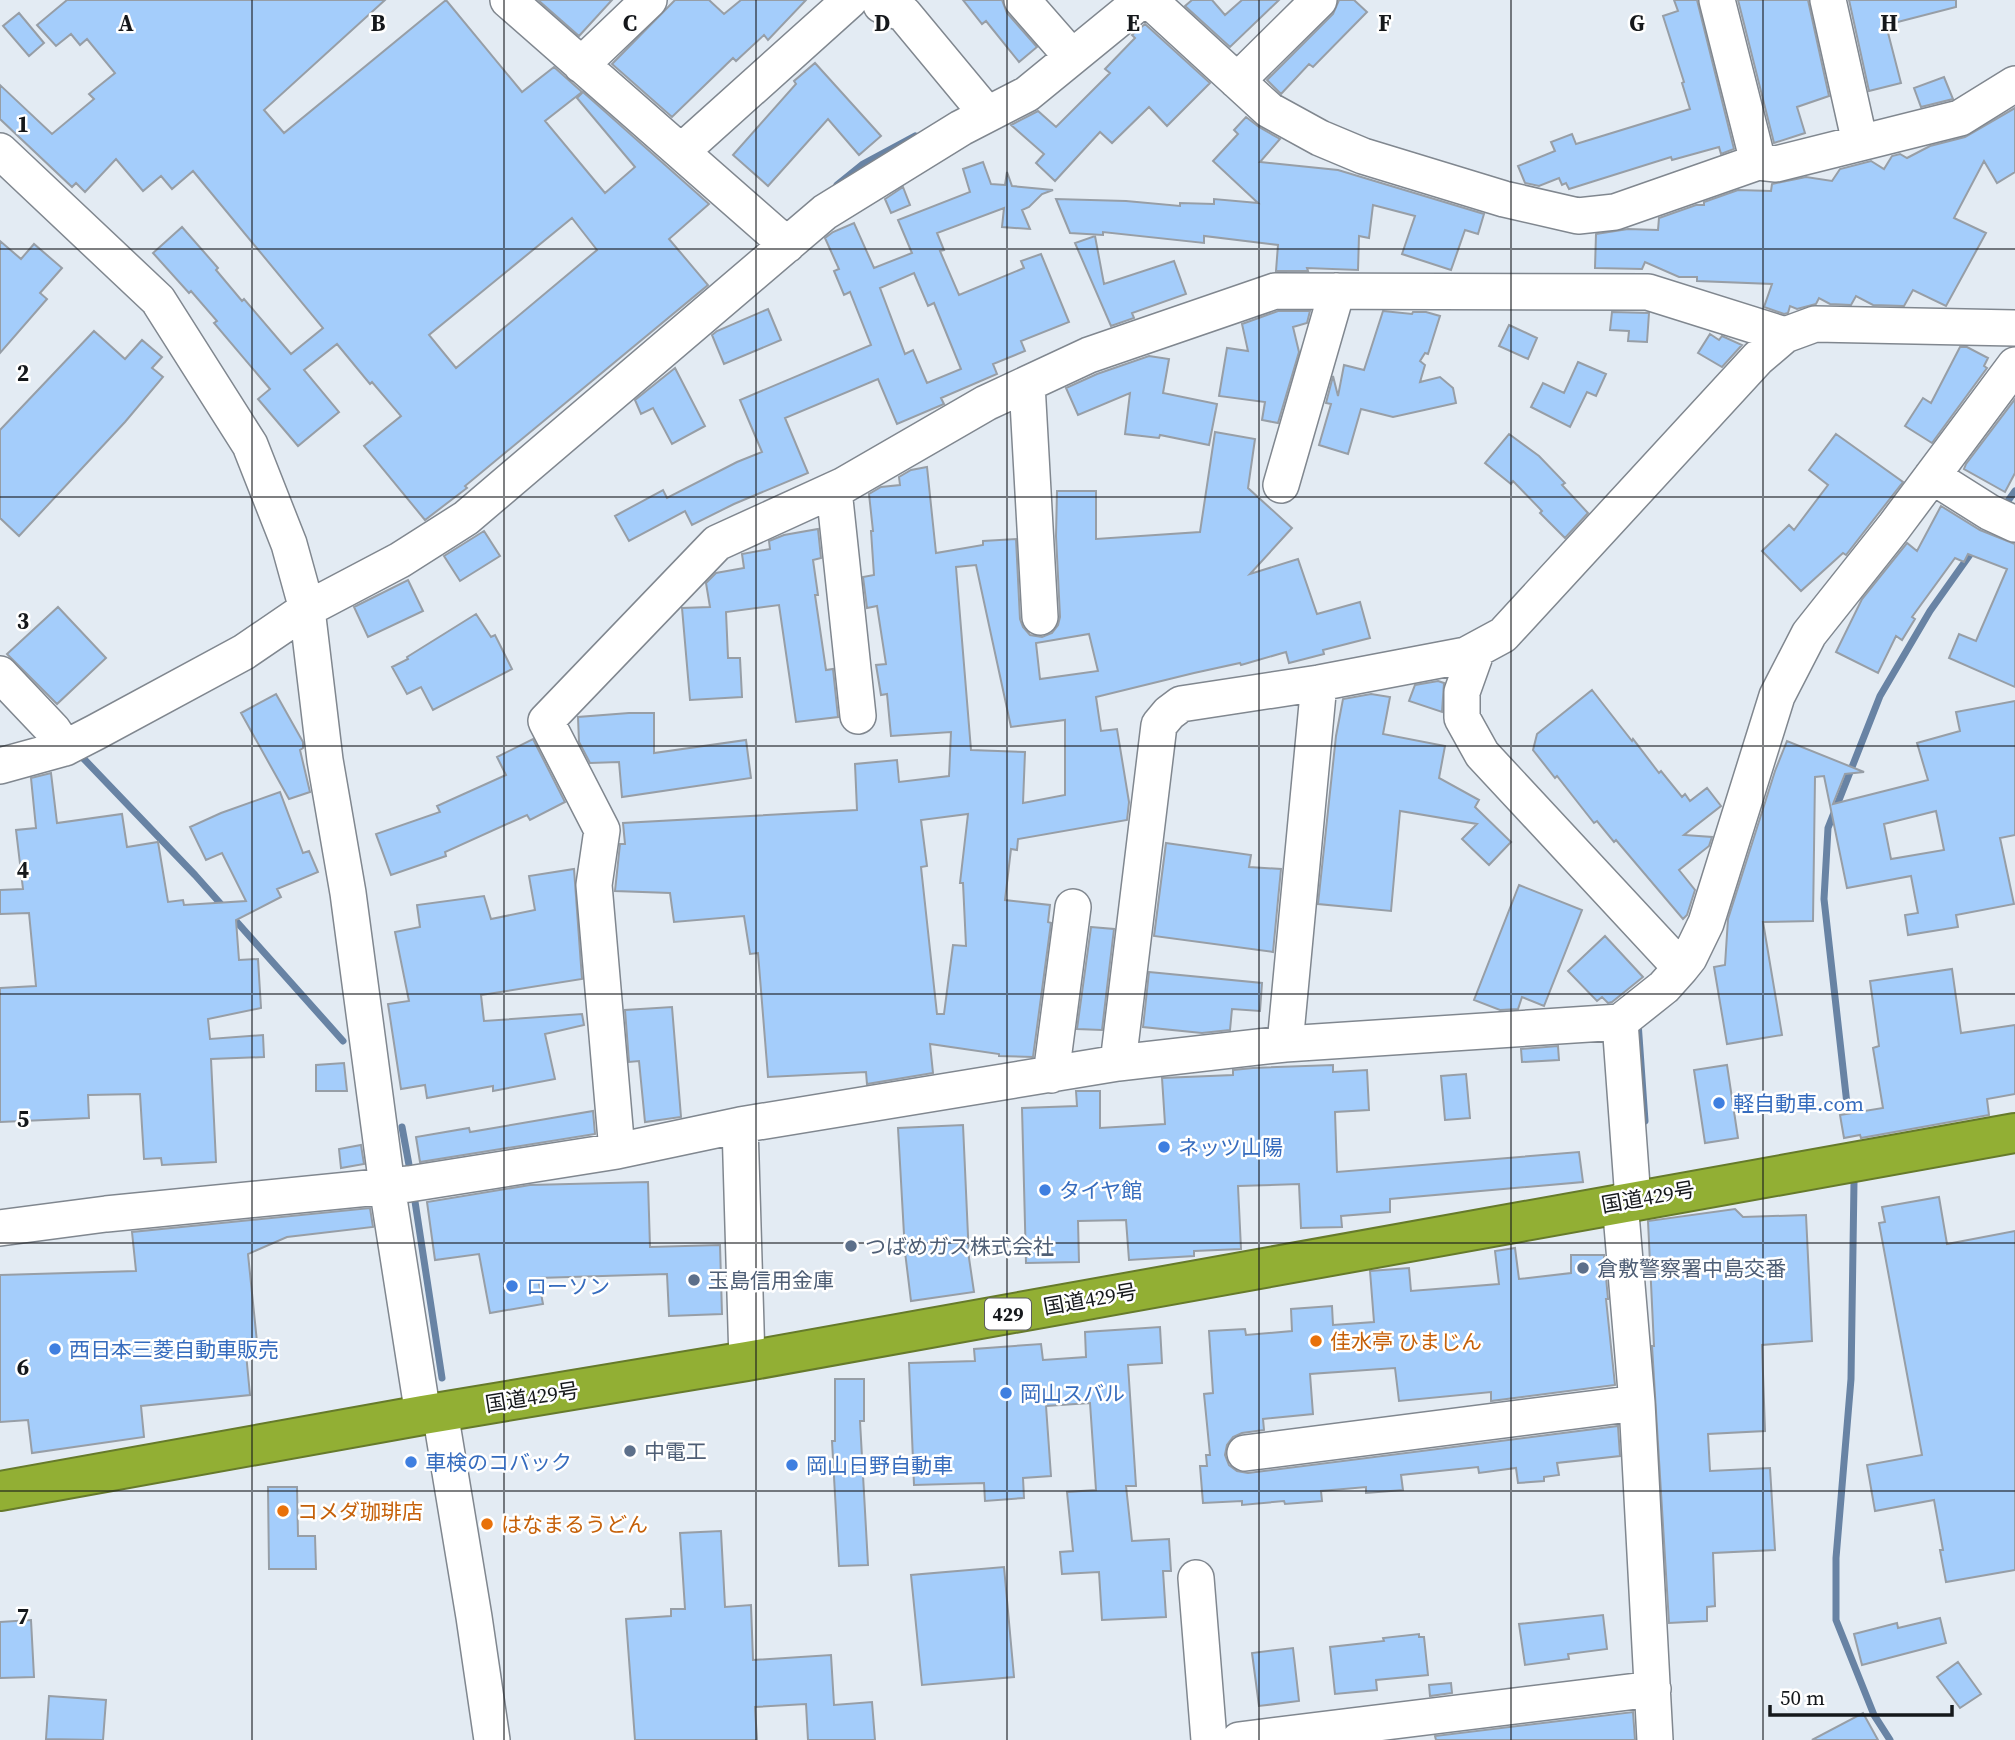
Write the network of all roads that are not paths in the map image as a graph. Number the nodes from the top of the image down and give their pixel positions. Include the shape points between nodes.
1 (508, 0) edge
2 (649, 0) edge
3 (1022, 0) edge
4 (1319, 0) edge
5 (1717, 0) edge
6 (1828, 0) edge
7 (865, 2) edge
8 (1132, 4) edge
9 (1066, 50) junction
10 (581, 65) junction
11 (1237, 81) junction
12 (2015, 85) edge
13 (981, 107) junction
14 (1860, 143) junction
15 (0, 151) edge
16 (682, 151) junction
17 (1758, 162) junction
18 (787, 245) junction
19 (1337, 291) junction
20 (2015, 328) edge
21 (1785, 335) junction
22 (2015, 366) edge
23 (1027, 384) junction
24 (1932, 476) junction
25 (1281, 485) dead end
26 (834, 490) junction
27 (2003, 518) edge
28 (307, 609) junction
29 (1040, 617) dead end
30 (1477, 650) junction
31 (0, 674) edge
32 (1319, 683) junction
33 (858, 716) dead end
34 (59, 739) junction
35 (0, 766) edge
36 (1073, 906) dead end
37 (1681, 968) junction
38 (1619, 1022) junction
39 (1285, 1044) junction
40 (1118, 1063) junction
41 (1051, 1075) junction
42 (740, 1125) junction
43 (2015, 1133) edge
44 (617, 1151) junction
45 (387, 1186) junction
46 (1627, 1201) junction
47 (0, 1228) edge
48 (747, 1361) junction
49 (1637, 1403) junction
50 (431, 1414) junction
51 (1245, 1452) dead end
52 (0, 1491) edge
53 (1196, 1578) dead end
54 (1653, 1689) junction
55 (492, 1740) edge
56 (1209, 1740) edge
57 (1239, 1740) edge
58 (1655, 1740) edge

1 - 10 street
2 - 10 street
3 - 9 street
4 - 11 street
5 - 17 street
6 - 14 street
7 - 13 street via 904,15
7 - 16 street
8 - 9 street
8 - 11 street
9 - 13 street via 1027,94
10 - 16 street
11 - 17 street via 1269,110 1363,156 1504,199 1578,216 1615,212
12 - 14 street via 1960,118
13 - 18 street via 825,212
14 - 17 street via 1776,164
15 - 28 street via 158,300 250,445 289,544
16 - 18 street
18 - 28 street via 466,518 400,560
19 - 21 street via 1648,292
19 - 23 street via 1275,291 1089,355
19 - 25 street
20 - 21 street via 1815,324
21 - 30 street via 1758,358 1503,635
22 - 24 street
23 - 26 street
23 - 29 street
24 - 27 street
24 - 37 street via 1810,634 1776,696 1706,923
26 - 33 street
26 - 44 street via 717,543 546,721 602,830 594,884
28 - 34 street via 244,652
28 - 45 street
30 - 32 street
30 - 37 street via 1462,692 1462,718 1482,754
31 - 34 street
32 - 39 street
32 - 40 street via 1181,704 1159,724
34 - 35 street
36 - 41 street
37 - 38 street
38 - 39 street
38 - 46 street
39 - 40 street
40 - 41 street
41 - 42 street
42 - 44 street
42 - 48 street
43 - 46 highway, 国道429号 / 429
44 - 45 street
45 - 47 street
45 - 50 street
46 - 48 highway, 国道429号 / 429
46 - 49 street
48 - 50 highway, 国道429号 / 429
49 - 51 street
49 - 54 street
50 - 52 highway, 国道429号 / 429
50 - 55 street via 468,1579
53 - 56 street
54 - 57 street
54 - 58 street

